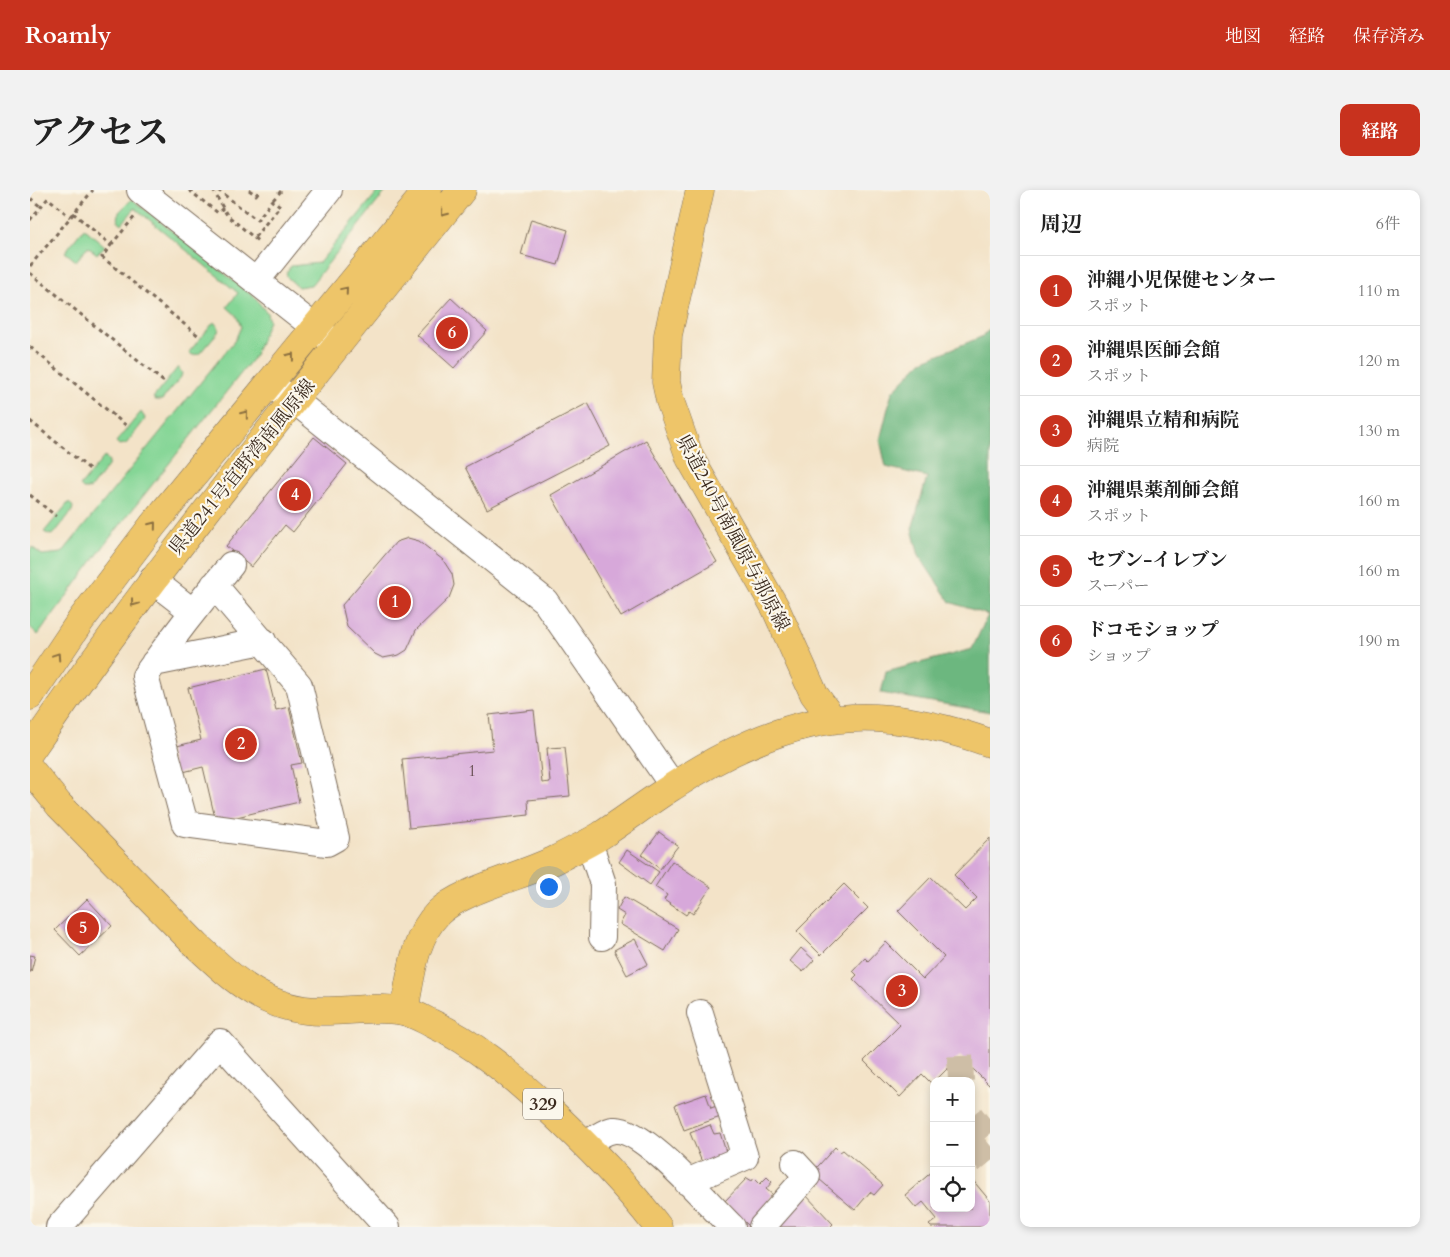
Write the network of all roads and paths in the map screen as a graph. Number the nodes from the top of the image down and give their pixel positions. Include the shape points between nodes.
1 (93, 190) edge
2 (140, 190) edge
3 (189, 190) edge
4 (213, 190) edge
5 (218, 190) edge
6 (249, 190) edge
7 (260, 190) edge
8 (282, 190) edge
9 (329, 190) edge
10 (428, 190) edge
11 (462, 190) edge
12 (700, 190) edge
13 (30, 198) edge
14 (273, 200) junction
15 (41, 207) junction
16 (223, 208) junction
17 (73, 213) junction
18 (70, 217) junction
19 (30, 220) edge
20 (144, 220) dead end
21 (254, 238) junction
22 (111, 245) junction
23 (264, 246) dead end
24 (30, 266) edge
25 (30, 273) edge
26 (256, 281) junction
27 (314, 327) junction
28 (200, 337) dead end
29 (338, 345) junction
30 (30, 347) edge
31 (164, 382) dead end
32 (269, 384) junction
33 (295, 401) junction
34 (30, 421) edge
35 (128, 427) dead end
36 (92, 471) dead end
37 (30, 495) edge
38 (56, 516) dead end
39 (231, 565) dead end
40 (152, 580) junction
41 (214, 584) junction
42 (192, 612) junction
43 (263, 640) junction
44 (154, 663) junction
45 (30, 696) edge
46 (833, 720) junction
47 (990, 743) edge
48 (30, 751) edge
49 (30, 769) edge
50 (673, 786) junction
51 (589, 842) junction
52 (602, 937) dead end
53 (404, 1011) junction
54 (700, 1012) dead end
55 (587, 1145) junction
56 (795, 1163) dead end
57 (687, 1182) junction
58 (59, 1227) edge
59 (387, 1227) edge
60 (658, 1227) edge
61 (732, 1227) edge
62 (762, 1227) edge

1 - 17 path
2 - 26 street
3 - 16 path via 218,213
4 - 16 path
5 - 14 path via 257,220
6 - 7 path via 256,195
8 - 14 path
9 - 26 street
27 -> 10 main road, 県道241号宜野湾南風原線
11 -> 29 main road, 県道241号宜野湾南風原線
12 - 46 main road, 県道240号南風原与那原線 via 668,335 666,374 670,402 690,458 775,606 814,694
13 - 15 path
14 - 21 path via 280,206
15 - 18 path via 48,198
15 - 19 path
16 - 21 path
17 - 18 path
17 - 22 path
18 - 24 path
20 - 22 path via 137,214
21 - 23 path
22 - 28 path via 102,257
25 - 31 path
26 - 27 street
27 - 29 street
32 -> 27 main road, 県道241号宜野湾南風原線
29 - 33 main road, 県道241号宜野湾南風原線
30 - 35 path
32 - 33 street
45 -> 32 main road, 県道241号宜野湾南風原線 via 129,556
33 - 40 main road, 県道241号宜野湾南風原線
33 - 50 street via 545,601
34 - 36 path
37 - 38 path
39 - 41 street
40 - 42 street
40 -> 48 main road, 県道241号宜野湾南風原線
41 - 42 street
41 - 43 street
42 - 44 street
43 - 44 street
43 - 44 street via 298,685 336,838 327,843 185,824 145,676
46 - 47 main road via 903,720
46 - 50 main road via 794,728 739,749
49 - 53 main road, 329 via 59,805 236,982 277,1003 320,1011
50 - 51 main road
51 - 52 street via 603,884
51 - 53 main road via 541,867 466,895 439,911 422,935
53 - 55 main road, 329 via 449,1031 476,1048
54 - 57 street via 745,1157
55 - 57 street via 613,1130 631,1132 649,1144
55 - 60 main road, 329
56 - 62 street via 807,1176
57 - 61 street
58 - 59 street via 220,1042

